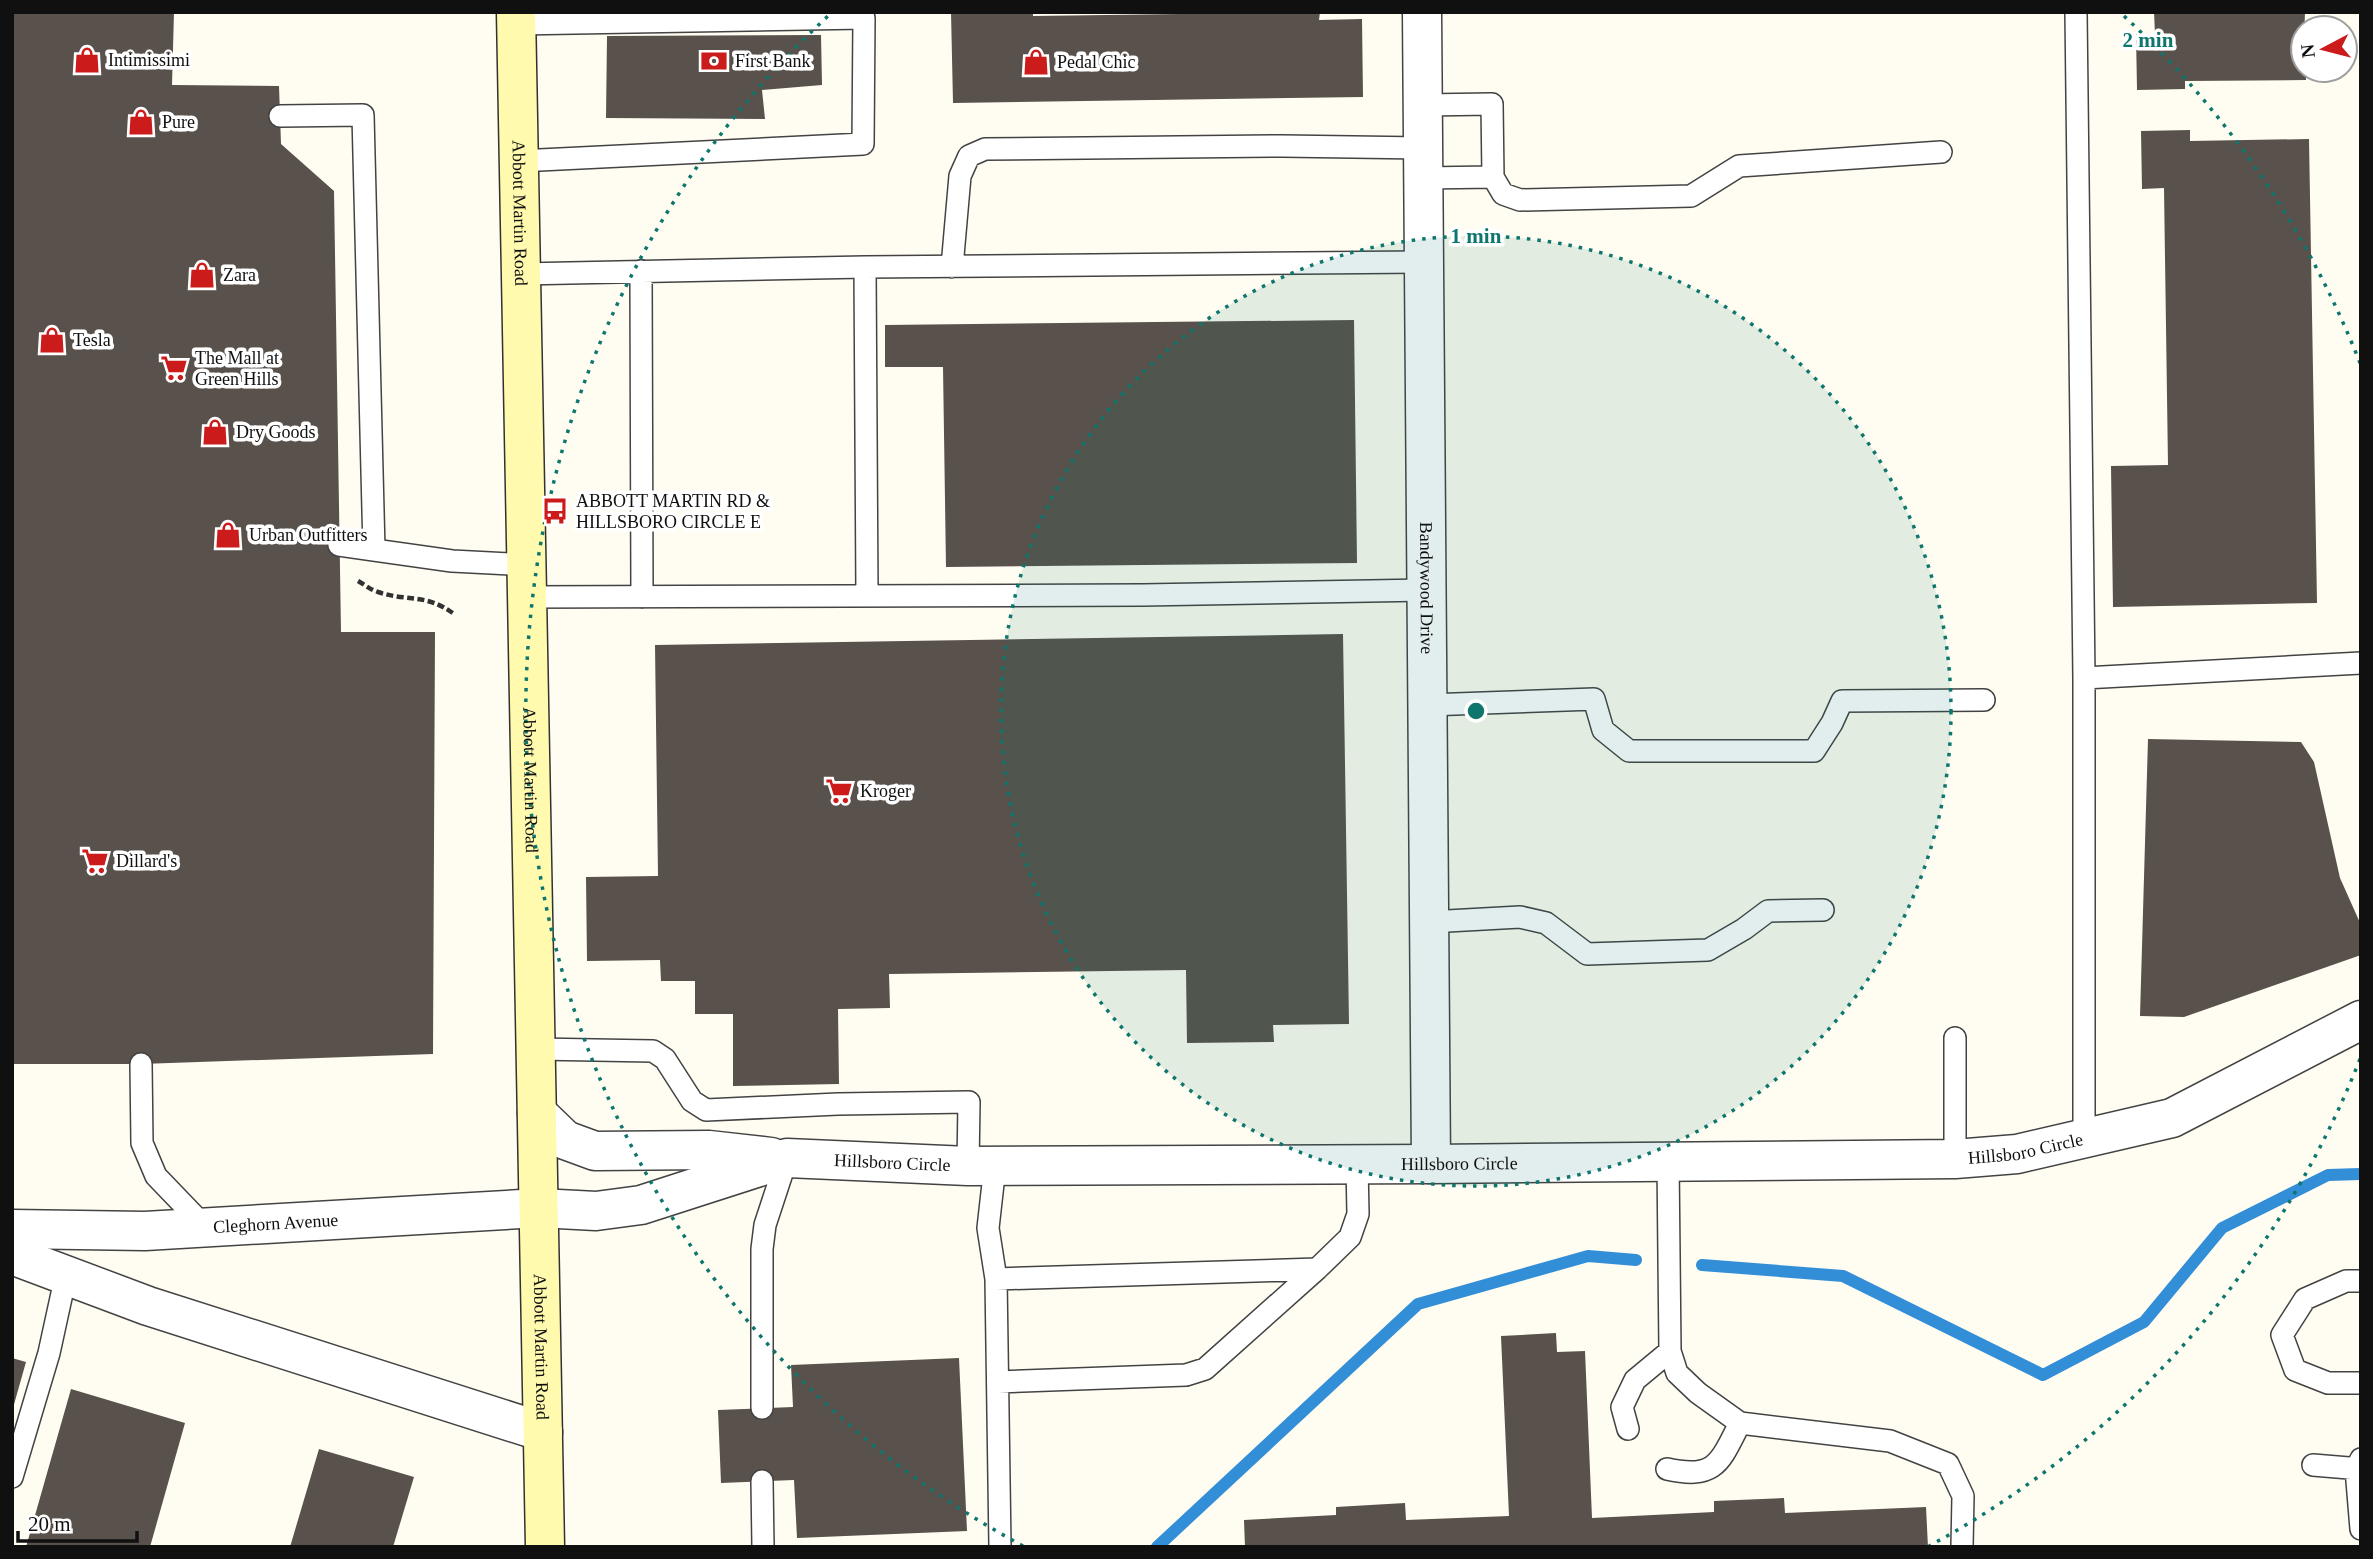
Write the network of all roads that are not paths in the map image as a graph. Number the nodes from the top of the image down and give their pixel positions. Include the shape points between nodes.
1 (1422, 12) edge
2 (2076, 12) edge
3 (517, 18) edge
4 (1423, 105) junction
5 (281, 116) dead end
6 (1941, 152) dead end
7 (519, 161) junction
8 (1423, 163) junction
9 (1493, 177) junction
10 (1423, 262) junction
11 (864, 267) junction
12 (952, 267) junction
13 (641, 271) junction
14 (521, 274) junction
15 (339, 545) dead end
16 (374, 550) junction
17 (527, 581) junction
18 (1426, 590) junction
19 (867, 596) junction
20 (642, 597) junction
21 (2361, 663) edge
22 (2084, 678) junction
23 (1984, 701) dead end
24 (1427, 705) junction
25 (1823, 910) dead end
26 (1429, 922) junction
27 (2361, 1020) edge
28 (1955, 1038) dead end
29 (536, 1049) junction
30 (141, 1064) dead end
31 (537, 1113) junction
32 (2084, 1138) junction
33 (787, 1158) junction
34 (1955, 1159) junction
35 (1668, 1160) junction
36 (1431, 1164) junction
37 (1357, 1165) junction
38 (981, 1166) junction
39 (539, 1208) junction
40 (205, 1227) junction
41 (12, 1229) edge
42 (12, 1255) edge
43 (1317, 1269) junction
44 (66, 1275) junction
45 (996, 1279) junction
46 (2361, 1281) edge
47 (1670, 1351) junction
48 (998, 1382) junction
49 (2361, 1383) edge
50 (762, 1408) dead end
51 (1740, 1423) junction
52 (1628, 1429) dead end
53 (543, 1432) junction
54 (2313, 1465) dead end
55 (2359, 1466) edge
56 (1667, 1469) dead end
57 (12, 1477) edge
58 (762, 1481) dead end
59 (2361, 1529) edge
60 (545, 1547) edge
61 (763, 1547) edge
62 (1000, 1547) edge
63 (1962, 1547) edge

1 - 4 street, Bandywood Drive
2 - 22 lane
3 - 7 main road, Abbott Martin Road
3 - 7 lane via 864,18 863,144
4 - 8 street, Bandywood Drive
4 - 9 lane via 1492,104
5 - 16 lane via 363,115
6 - 9 lane via 1740,166 1691,196 1520,200 1503,194
7 - 14 main road, Abbott Martin Road
8 - 9 lane
8 - 10 street, Bandywood Drive
8 - 12 lane via 1282,146 985,149 969,156 960,176
10 - 12 lane
10 - 18 street, Bandywood Drive
11 - 12 lane
11 - 13 lane
11 - 19 lane
13 - 14 lane
13 - 20 lane
14 - 17 main road, Abbott Martin Road
15 - 16 lane
16 - 17 lane via 452,561
17 - 20 lane
17 - 29 main road, Abbott Martin Road
18 - 19 lane
18 - 24 street, Bandywood Drive
19 - 20 lane
21 - 22 lane
22 - 32 lane
23 - 24 lane via 1842,701 1814,751 1629,751 1603,730 1594,699
24 - 26 street, Bandywood Drive
25 - 26 lane via 1768,911 1708,950 1587,954 1546,923 1520,917
26 - 36 street, Bandywood Drive
27 - 32 street, Hillsboro Circle via 2172,1118
28 - 34 lane
29 - 31 main road, Abbott Martin Road
29 - 38 lane via 653,1051 665,1059 692,1101 706,1110 969,1102
30 - 40 lane via 142,1143 156,1176
31 - 33 street via 565,1140 595,1151 709,1150
31 - 39 main road, Abbott Martin Road
32 - 34 street, Hillsboro Circle via 2017,1154
33 - 38 street, Hillsboro Circle
33 - 39 street, Hillsboro Circle via 641,1205 596,1211
33 - 50 lane via 762,1249
34 - 35 street, Hillsboro Circle
35 - 36 street, Hillsboro Circle
35 - 47 lane
36 - 37 street, Hillsboro Circle
37 - 38 street, Hillsboro Circle
37 - 43 lane via 1355,1225 1350,1237
38 - 45 lane
39 - 40 street, Cleghorn Avenue
39 - 53 main road, Abbott Martin Road
40 - 41 street, Cleghorn Avenue
42 - 44 street
43 - 45 lane
43 - 48 lane via 1195,1374
44 - 53 street via 148,1306
44 - 57 lane via 49,1353
45 - 48 lane
46 - 49 lane via 2346,1281 2305,1299 2282,1335 2295,1370 2328,1383
47 - 51 lane via 1677,1373
47 - 52 lane via 1635,1380 1622,1408
48 - 62 lane
51 - 56 lane via 1721,1460 1704,1472
51 - 63 lane via 1890,1441 1948,1464 1963,1496
53 - 60 main road, Abbott Martin Road
54 - 55 lane
55 - 59 lane
58 - 61 lane

